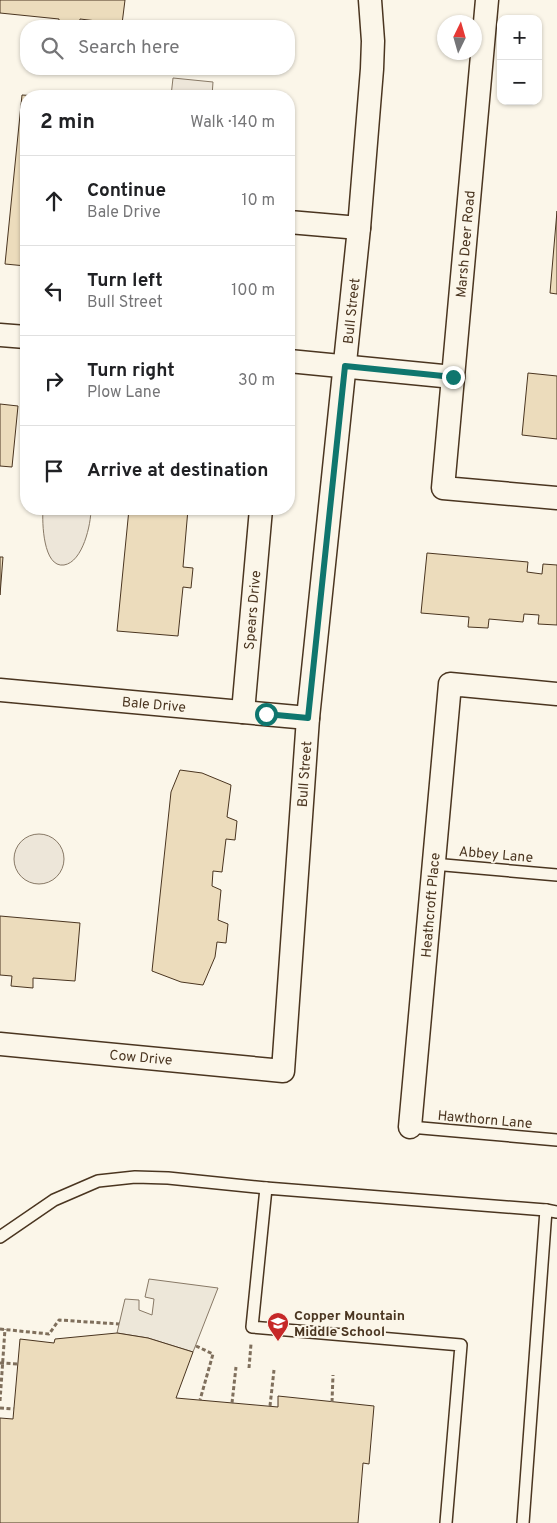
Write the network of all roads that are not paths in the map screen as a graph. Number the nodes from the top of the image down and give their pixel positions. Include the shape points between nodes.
1 (370, 0) edge
2 (487, 0) edge
3 (295, 223) edge
4 (359, 228) junction
5 (0, 335) edge
6 (20, 337) edge
7 (295, 362) edge
8 (345, 366) junction
9 (453, 377) junction
10 (557, 498) edge
11 (260, 515) edge
12 (0, 690) edge
13 (557, 694) edge
14 (243, 712) junction
15 (308, 718) junction
16 (433, 864) junction
17 (557, 874) edge
18 (0, 1044) edge
19 (283, 1071) joint
20 (410, 1127) joint
21 (557, 1140) edge
22 (266, 1188) junction
23 (552, 1211) edge
24 (0, 1237) edge
25 (446, 1523) edge
26 (523, 1523) edge

1 - 4 street, Bull Street via 372,68
2 - 9 street, Marsh Deer Road
3 - 4 street
4 - 8 street, Bull Street
5 - 6 street
7 - 8 street
8 - 9 street
8 - 15 street, Bull Street
9 - 10 street, Marsh Deer Road via 443,488
11 - 14 street, Spears Drive
12 - 14 street, Bale Drive
13 - 16 street, Heathcroft Place via 450,684
14 - 15 street, Bale Drive
15 - 19 street, Bull Street
16 - 17 lane, Abbey Lane
16 - 20 street, Heathcroft Place
18 - 19 street, Cow Drive
20 - 21 lane, Hawthorn Lane
22 - 23 lane
22 - 24 lane via 168,1178 98,1181 54,1200
22 - 25 lane via 252,1327 461,1345
23 - 26 lane

